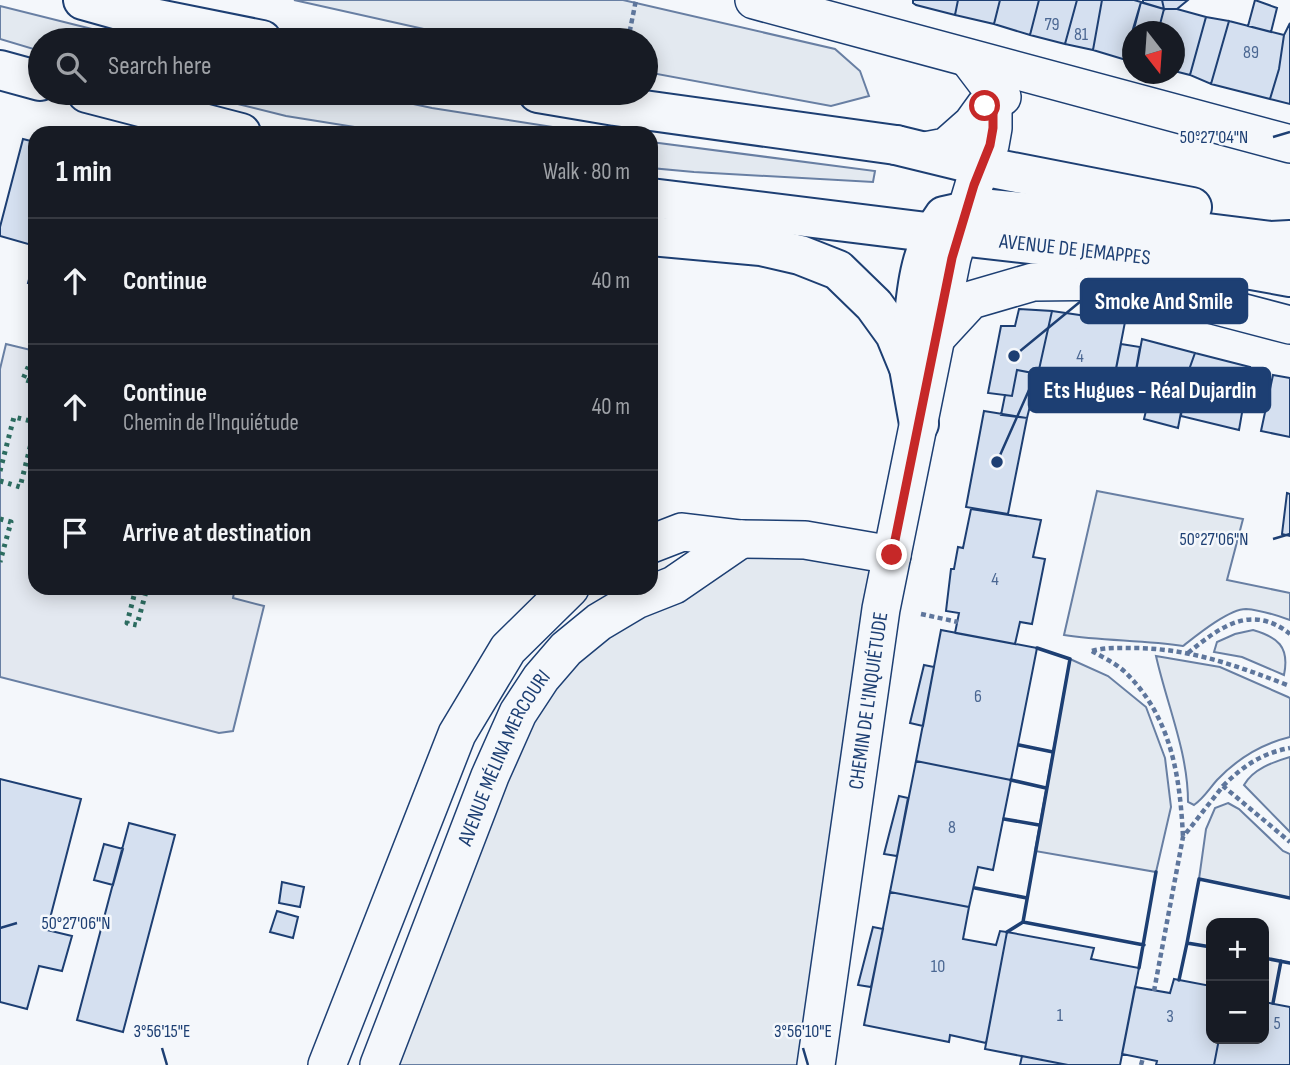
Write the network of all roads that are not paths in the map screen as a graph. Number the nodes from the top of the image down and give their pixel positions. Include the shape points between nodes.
1 (83, 0) edge
2 (754, 0) edge
3 (202, 28) edge
4 (968, 58) junction
5 (0, 70) edge
6 (28, 78) edge
7 (1060, 82) junction
8 (993, 102) junction
9 (133, 105) edge
10 (609, 105) edge
11 (214, 126) edge
12 (1290, 144) edge
13 (910, 148) junction
14 (658, 179) edge
15 (658, 198) edge
16 (963, 206) junction
17 (1290, 228) edge
18 (658, 237) edge
19 (1290, 240) edge
20 (1290, 277) edge
21 (1122, 281) junction
22 (1290, 325) edge
23 (934, 340) junction
24 (909, 368) junction
25 (919, 424) junction
26 (741, 539) junction
27 (658, 541) edge
28 (892, 555) junction
29 (658, 591) edge
30 (563, 595) edge
31 (649, 595) edge
32 (820, 1064) edge
33 (327, 1065) edge
34 (379, 1065) edge

1 - 3 main road
2 - 4 street
4 - 7 street
4 - 8 street via 993,91
5 - 6 main road
7 - 8 street via 1014,91
7 - 12 street
8 - 13 street via 946,147
8 - 16 street, CHEMIN DE L'INQUIÉTUDE via 993,128
9 - 11 main road
10 - 13 main road, AVENUE DE JEMAPPES
13 - 16 main road, AVENUE DE JEMAPPES
14 - 16 main road via 940,206 955,200
15 - 16 main road, AVENUE DE JEMAPPES
16 - 17 main road, AVENUE DE JEMAPPES
16 - 19 main road
16 - 20 main road, AVENUE DE JEMAPPES
16 - 21 street
16 - 23 street, CHEMIN DE L'INQUIÉTUDE
16 - 24 main road via 920,276
18 - 24 main road via 761,246 838,270 874,305 895,334
21 - 22 street, AVENUE DE JEMAPPES
21 - 23 street, AVENUE DE JEMAPPES via 1033,282 1000,290 971,300
23 - 25 street, CHEMIN DE L'INQUIÉTUDE
24 - 25 main road
25 - 28 street, CHEMIN DE L'INQUIÉTUDE
26 - 27 street via 681,532
26 - 28 street via 805,540
26 - 29 street, AVENUE MÉLINA MERCOURI
28 - 32 street, CHEMIN DE L'INQUIÉTUDE
30 - 33 street via 508,649 457,734
31 - 34 street, AVENUE MÉLINA MERCOURI via 599,622 566,649 518,713

